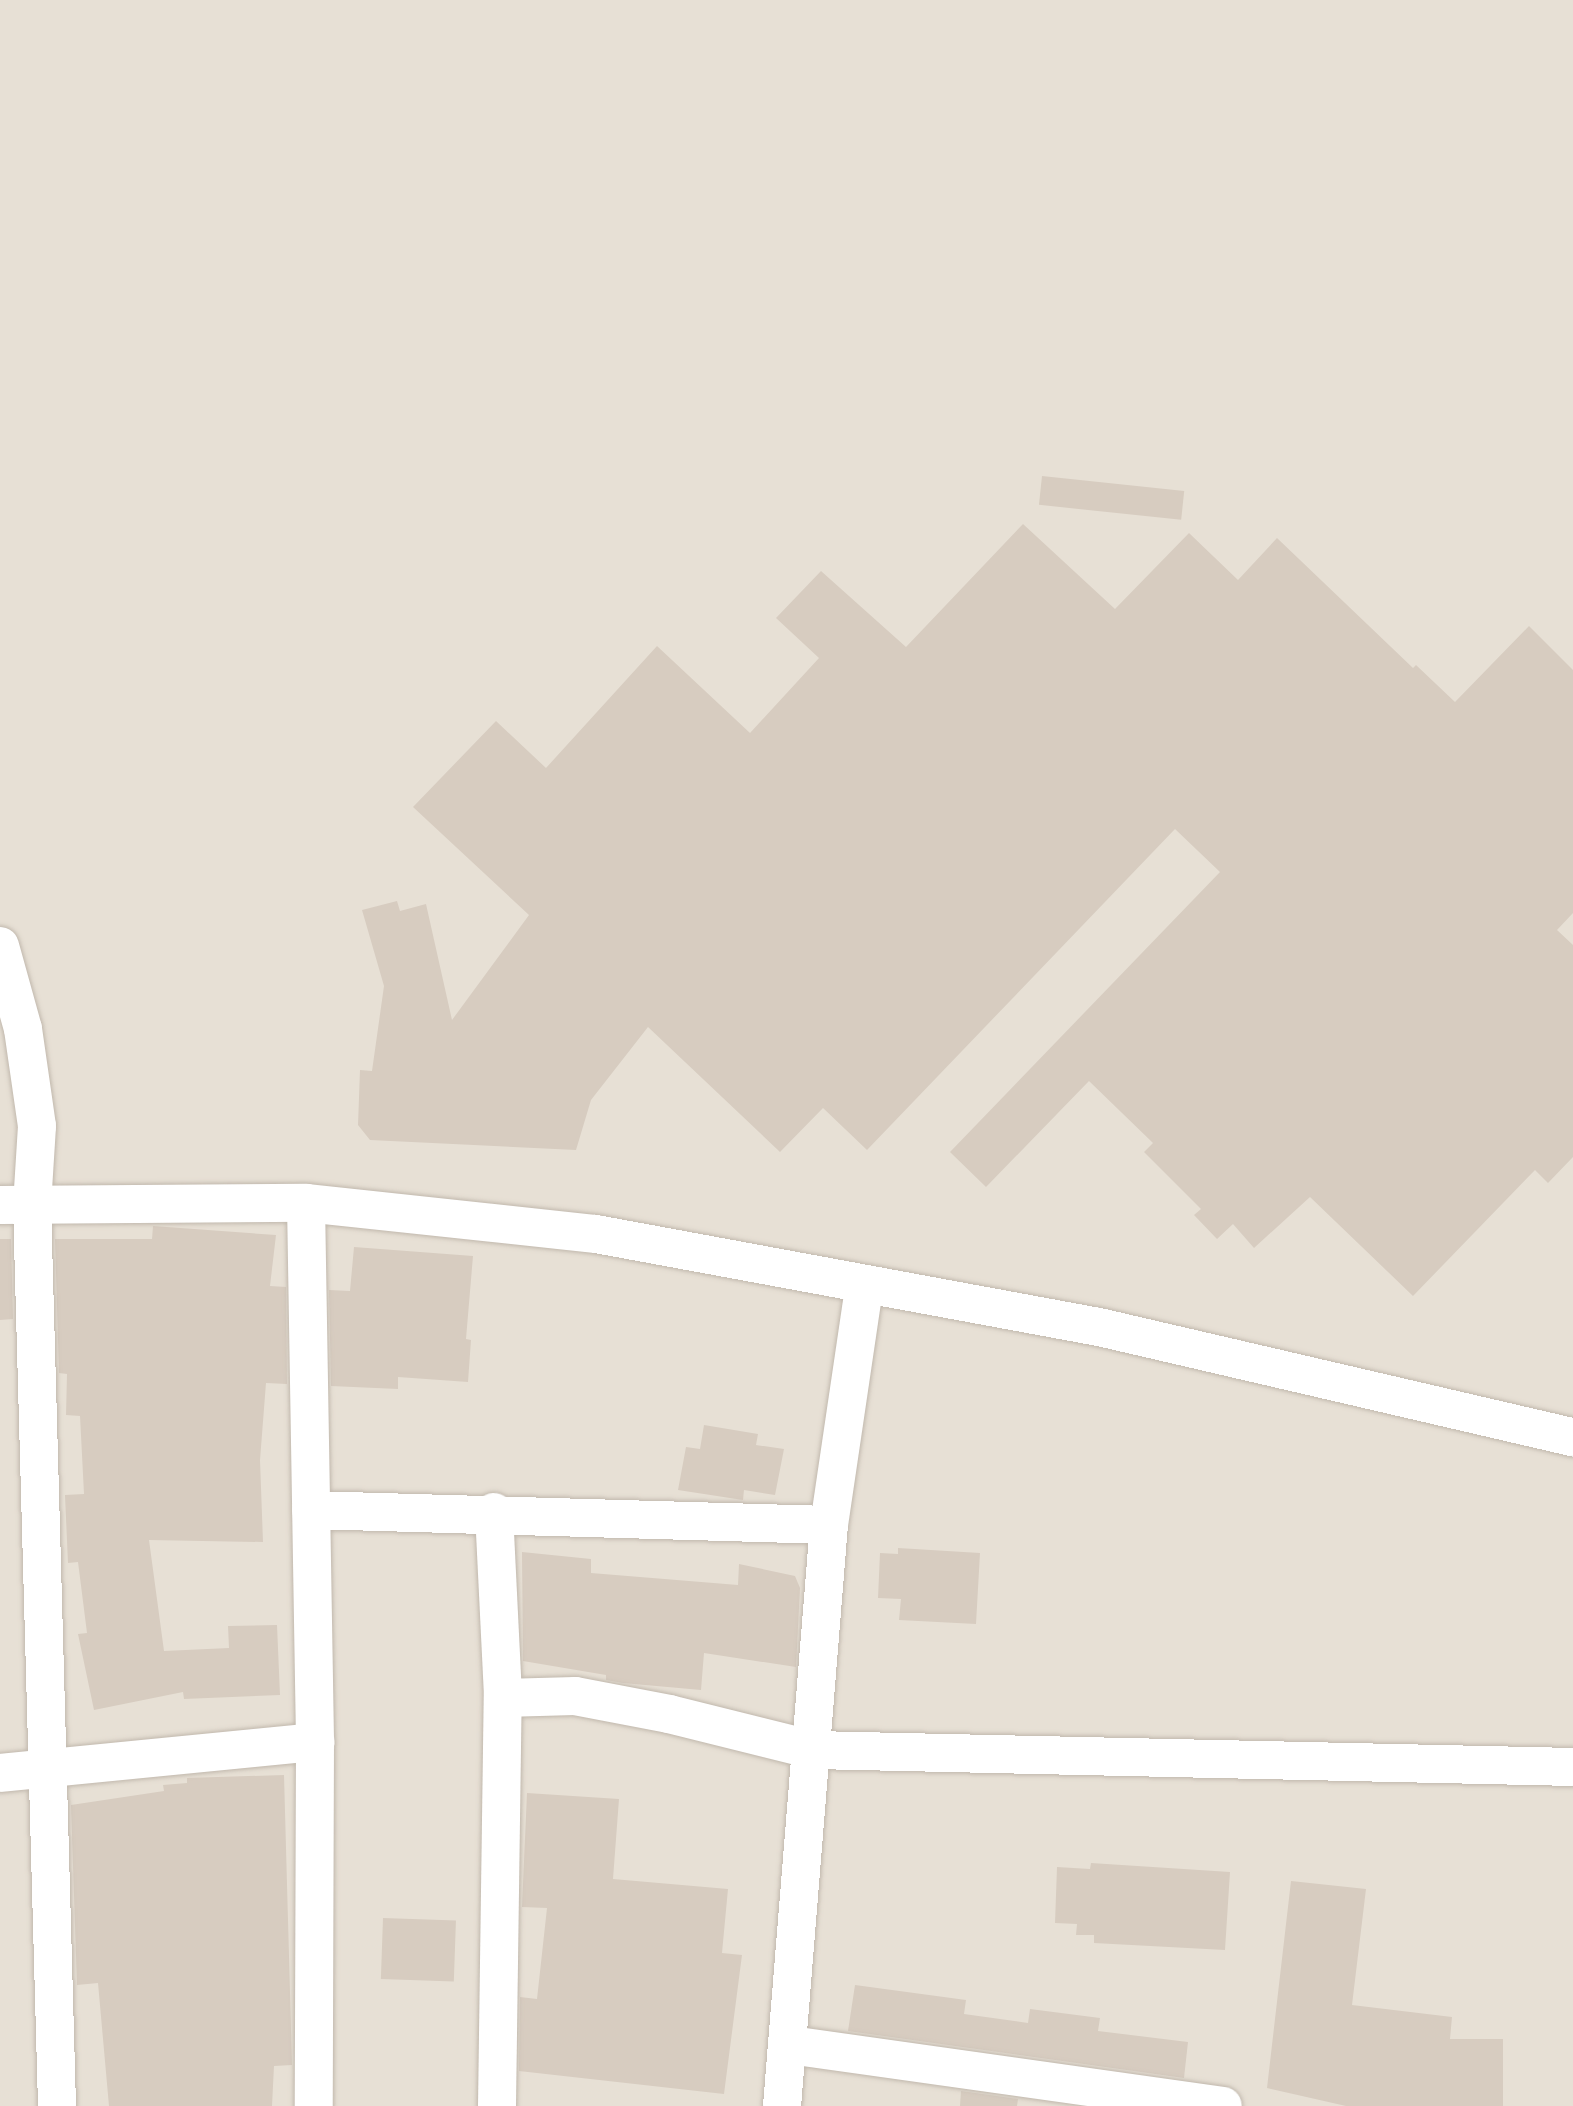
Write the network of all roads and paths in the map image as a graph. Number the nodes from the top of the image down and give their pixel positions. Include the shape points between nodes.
1 (0, 946) edge
2 (306, 1203) junction
3 (16, 1205) edge
4 (864, 1287) junction
5 (1573, 1437) edge
6 (311, 1510) junction
7 (494, 1512) junction
8 (830, 1525) junction
9 (503, 1698) junction
10 (315, 1742) junction
11 (813, 1750) junction
12 (49, 1767) junction
13 (1573, 1767) edge
14 (0, 1773) edge
15 (790, 2045) junction
16 (57, 2106) edge
17 (314, 2106) edge
18 (496, 2106) edge
19 (782, 2106) edge
20 (1223, 2106) edge

1 - 3 street via 23,1029 37,1126
2 - 3 street
2 - 4 street via 596,1234
2 - 6 street
3 - 12 street
4 - 5 street via 1099,1327
4 - 8 street
6 - 7 street
6 - 10 street
7 - 8 street
7 - 9 street
8 - 11 street
9 - 11 street via 575,1696
9 - 18 street
10 - 12 street
10 - 17 street
11 - 13 street
11 - 15 street
12 - 14 street
12 - 16 street
15 - 19 street
15 - 20 street

